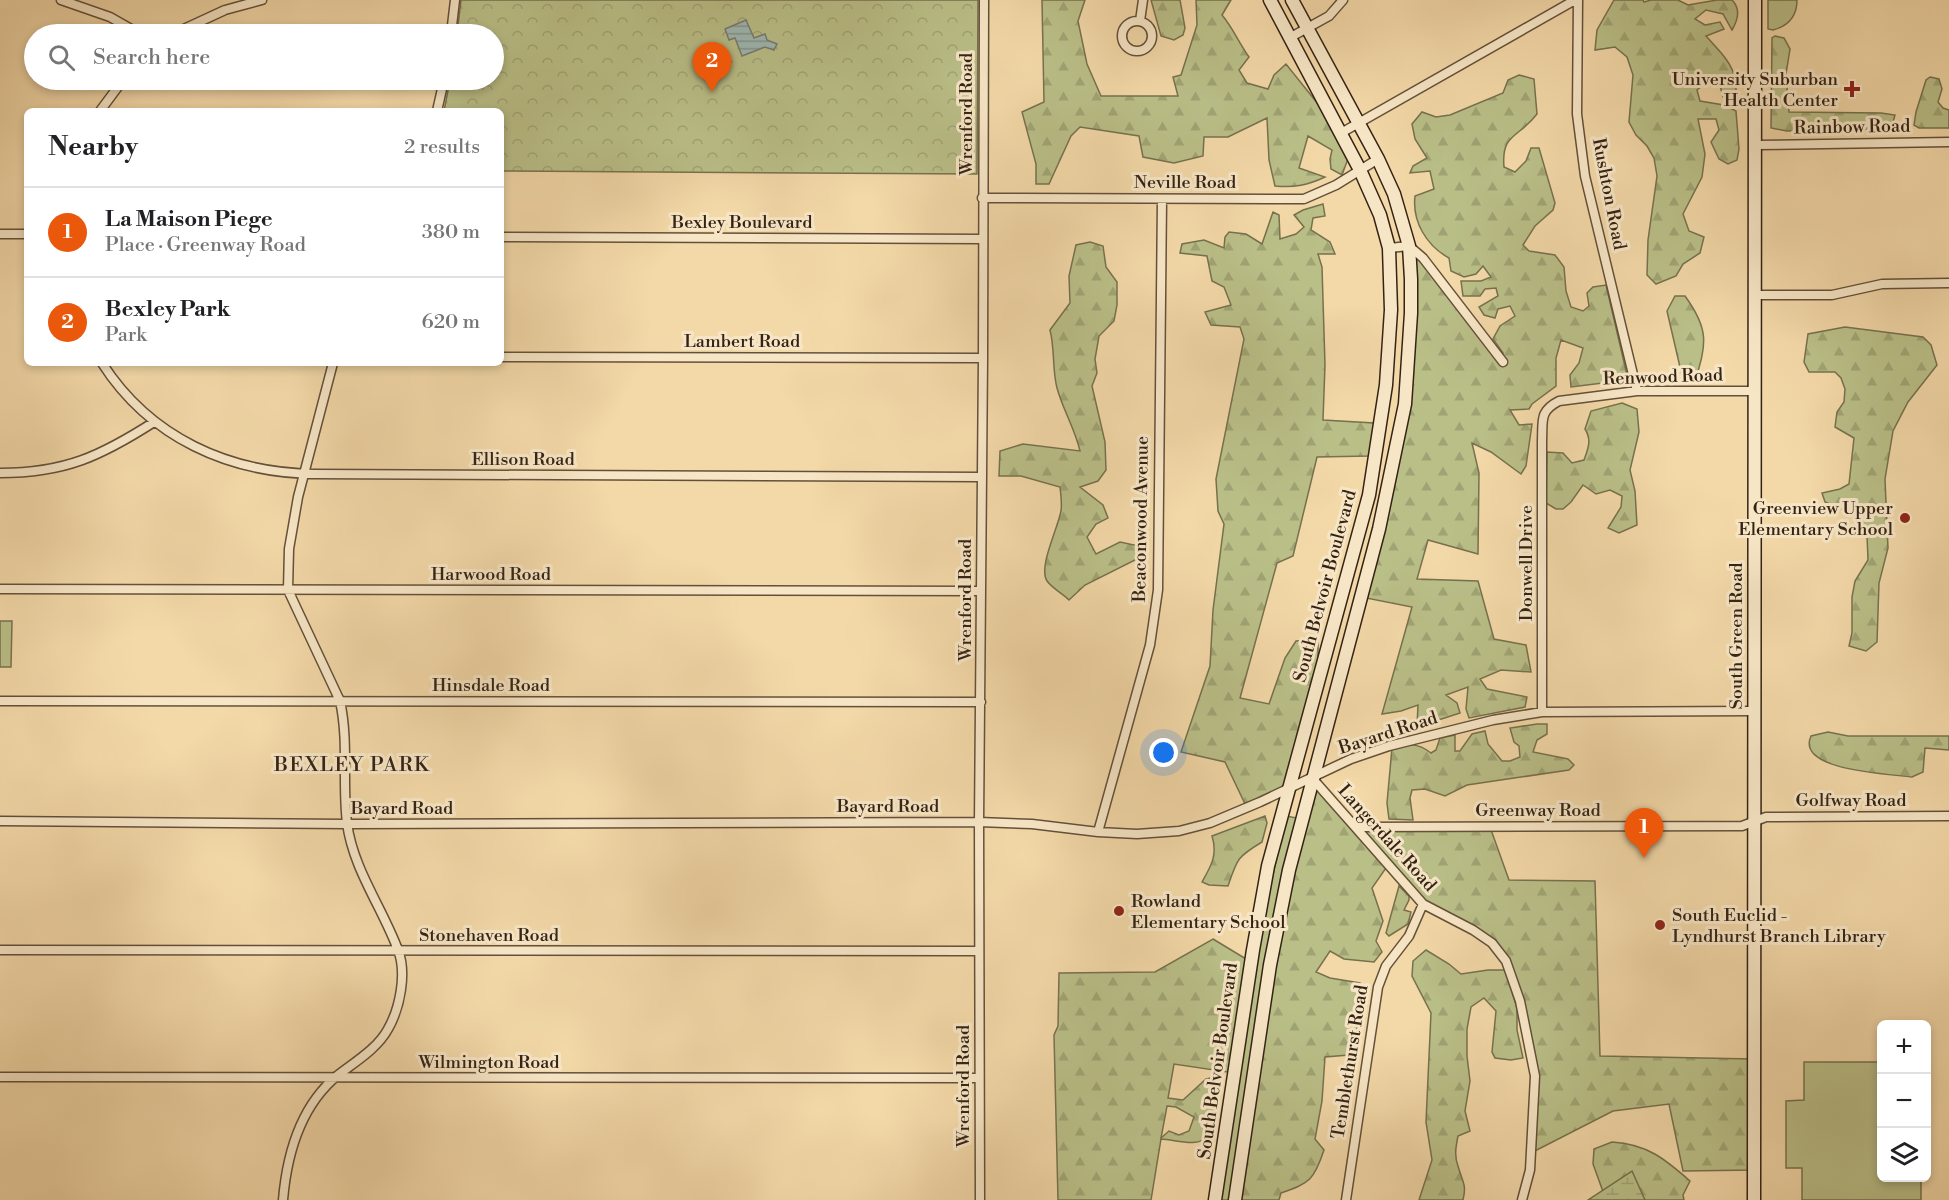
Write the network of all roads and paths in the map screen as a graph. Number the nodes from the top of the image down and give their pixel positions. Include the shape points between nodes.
1 (61, 0) edge
2 (262, 0) edge
3 (455, 0) edge
4 (984, 0) edge
5 (1143, 0) edge
6 (1270, 0) edge
7 (1292, 0) edge
8 (1343, 0) edge
9 (1576, 0) edge
10 (1755, 0) edge
11 (1140, 21) dead end
12 (122, 24) edge
13 (195, 24) edge
14 (452, 24) edge
15 (1308, 28) junction
16 (1291, 37) junction
17 (116, 90) edge
18 (442, 90) edge
19 (102, 108) edge
20 (438, 108) edge
21 (1358, 123) junction
22 (1341, 133) junction
23 (1949, 142) edge
24 (1756, 145) junction
25 (1378, 159) junction
26 (1360, 170) junction
27 (982, 198) junction
28 (1162, 199) junction
29 (0, 234) edge
30 (24, 234) edge
31 (504, 237) edge
32 (982, 239) junction
33 (1409, 246) junction
34 (1389, 248) junction
35 (1949, 283) edge
36 (1754, 295) junction
37 (504, 357) edge
38 (983, 358) junction
39 (1503, 362) dead end
40 (104, 366) edge
41 (332, 366) edge
42 (1637, 391) junction
43 (1754, 391) junction
44 (1543, 415) joint
45 (154, 422) junction
46 (0, 473) edge
47 (302, 474) junction
48 (981, 477) junction
49 (0, 589) edge
50 (288, 590) junction
51 (981, 591) junction
52 (0, 701) edge
53 (340, 701) junction
54 (981, 702) junction
55 (1754, 711) junction
56 (1542, 712) junction
57 (1312, 778) junction
58 (1290, 788) junction
59 (1949, 816) edge
60 (1754, 820) junction
61 (0, 821) edge
62 (979, 822) junction
63 (347, 824) junction
64 (1357, 827) junction
65 (1098, 832) junction
66 (1423, 904) junction
67 (0, 950) edge
68 (399, 951) junction
69 (979, 951) junction
70 (0, 1077) edge
71 (334, 1078) junction
72 (978, 1078) junction
73 (283, 1200) edge
74 (980, 1200) edge
75 (1215, 1200) edge
76 (1235, 1200) edge
77 (1346, 1200) edge
78 (1522, 1200) edge
79 (1754, 1200) edge

1 - 12 street
2 - 13 street via 225,10
3 - 14 street
4 - 27 street, Wrenford Road
5 - 11 street
6 - 16 street, South Belvoir Boulevard
7 - 15 street, South Belvoir Boulevard
8 - 15 street via 1329,16
9 - 21 street
9 - 42 street, Rushton Road via 1577,114 1585,176
10 - 24 street, South Green Road
15 - 16 street
15 - 21 street, South Belvoir Boulevard
16 - 22 street, South Belvoir Boulevard
17 - 19 street
18 - 20 street
21 - 22 street
21 - 25 street, South Belvoir Boulevard
22 - 26 street, South Belvoir Boulevard
23 - 24 street, Rainbow Road
24 - 36 street, South Green Road
25 - 26 street, Neville Road
25 - 33 street, South Belvoir Boulevard via 1394,194
26 - 28 street, Neville Road via 1304,199
26 - 34 street, South Belvoir Boulevard via 1380,215
27 - 28 street, Neville Road
27 - 32 street, Wrenford Road
28 - 65 street, Beaconwood Avenue via 1158,590 1150,645
29 - 30 street
31 - 32 street, Bexley Boulevard
32 - 38 street, Wrenford Road
33 - 34 street
33 - 39 street via 1430,267
33 - 57 street, South Belvoir Boulevard via 1412,279 1405,404 1379,529
34 - 58 street, South Belvoir Boulevard via 1391,310 1386,385 1371,485
35 - 36 street via 1882,284 1832,295
36 - 43 street, South Green Road
37 - 38 street, Lambert Road
38 - 48 street, Wrenford Road
40 - 45 street, Ellison Road
41 - 47 street
42 - 43 street, Renwood Road
42 - 44 street, Renwood Road via 1558,401
43 - 55 street, South Green Road
44 - 56 street, Donwell Drive
45 - 46 street via 104,452 73,464
45 - 47 street, Ellison Road via 225,460 268,471
47 - 48 street, Ellison Road
47 - 50 street via 289,549
48 - 51 street, Wrenford Road
49 - 50 street, Harwood Road
50 - 51 street, Harwood Road
50 - 53 street
51 - 54 street, Wrenford Road
52 - 53 street, Hinsdale Road
53 - 54 street, Hinsdale Road
53 - 63 street
54 - 62 street, Wrenford Road
55 - 56 street, Bayard Road
55 - 60 street, South Green Road
56 - 57 street, Bayard Road via 1389,746
57 - 58 street, Bayard Road
57 - 64 street, Langerdale Road
57 - 76 street, South Belvoir Boulevard via 1270,965
58 - 65 street, Bayard Road via 1210,823 1179,831
58 - 75 street, South Belvoir Boulevard via 1260,909
59 - 60 street, Golfway Road
60 - 64 street, Greenway Road via 1742,826
60 - 79 street, South Green Road
61 - 63 street, Bayard Road
62 - 63 street, Bayard Road
62 - 65 street, Bayard Road
62 - 69 street, Wrenford Road
63 - 68 street via 358,863
64 - 66 street, Langerdale Road
66 - 77 street, Temblethurst Road via 1378,987
66 - 78 street, Langerdale Road via 1492,943 1506,961 1520,1001 1535,1076 1530,1170
67 - 68 street, Stonehaven Road
68 - 69 street, Stonehaven Road
68 - 71 street via 400,993 388,1030
69 - 72 street, Wrenford Road
70 - 71 street, Wilmington Road
71 - 72 street, Wilmington Road
71 - 73 street via 319,1092 294,1140
72 - 74 street, Wrenford Road

